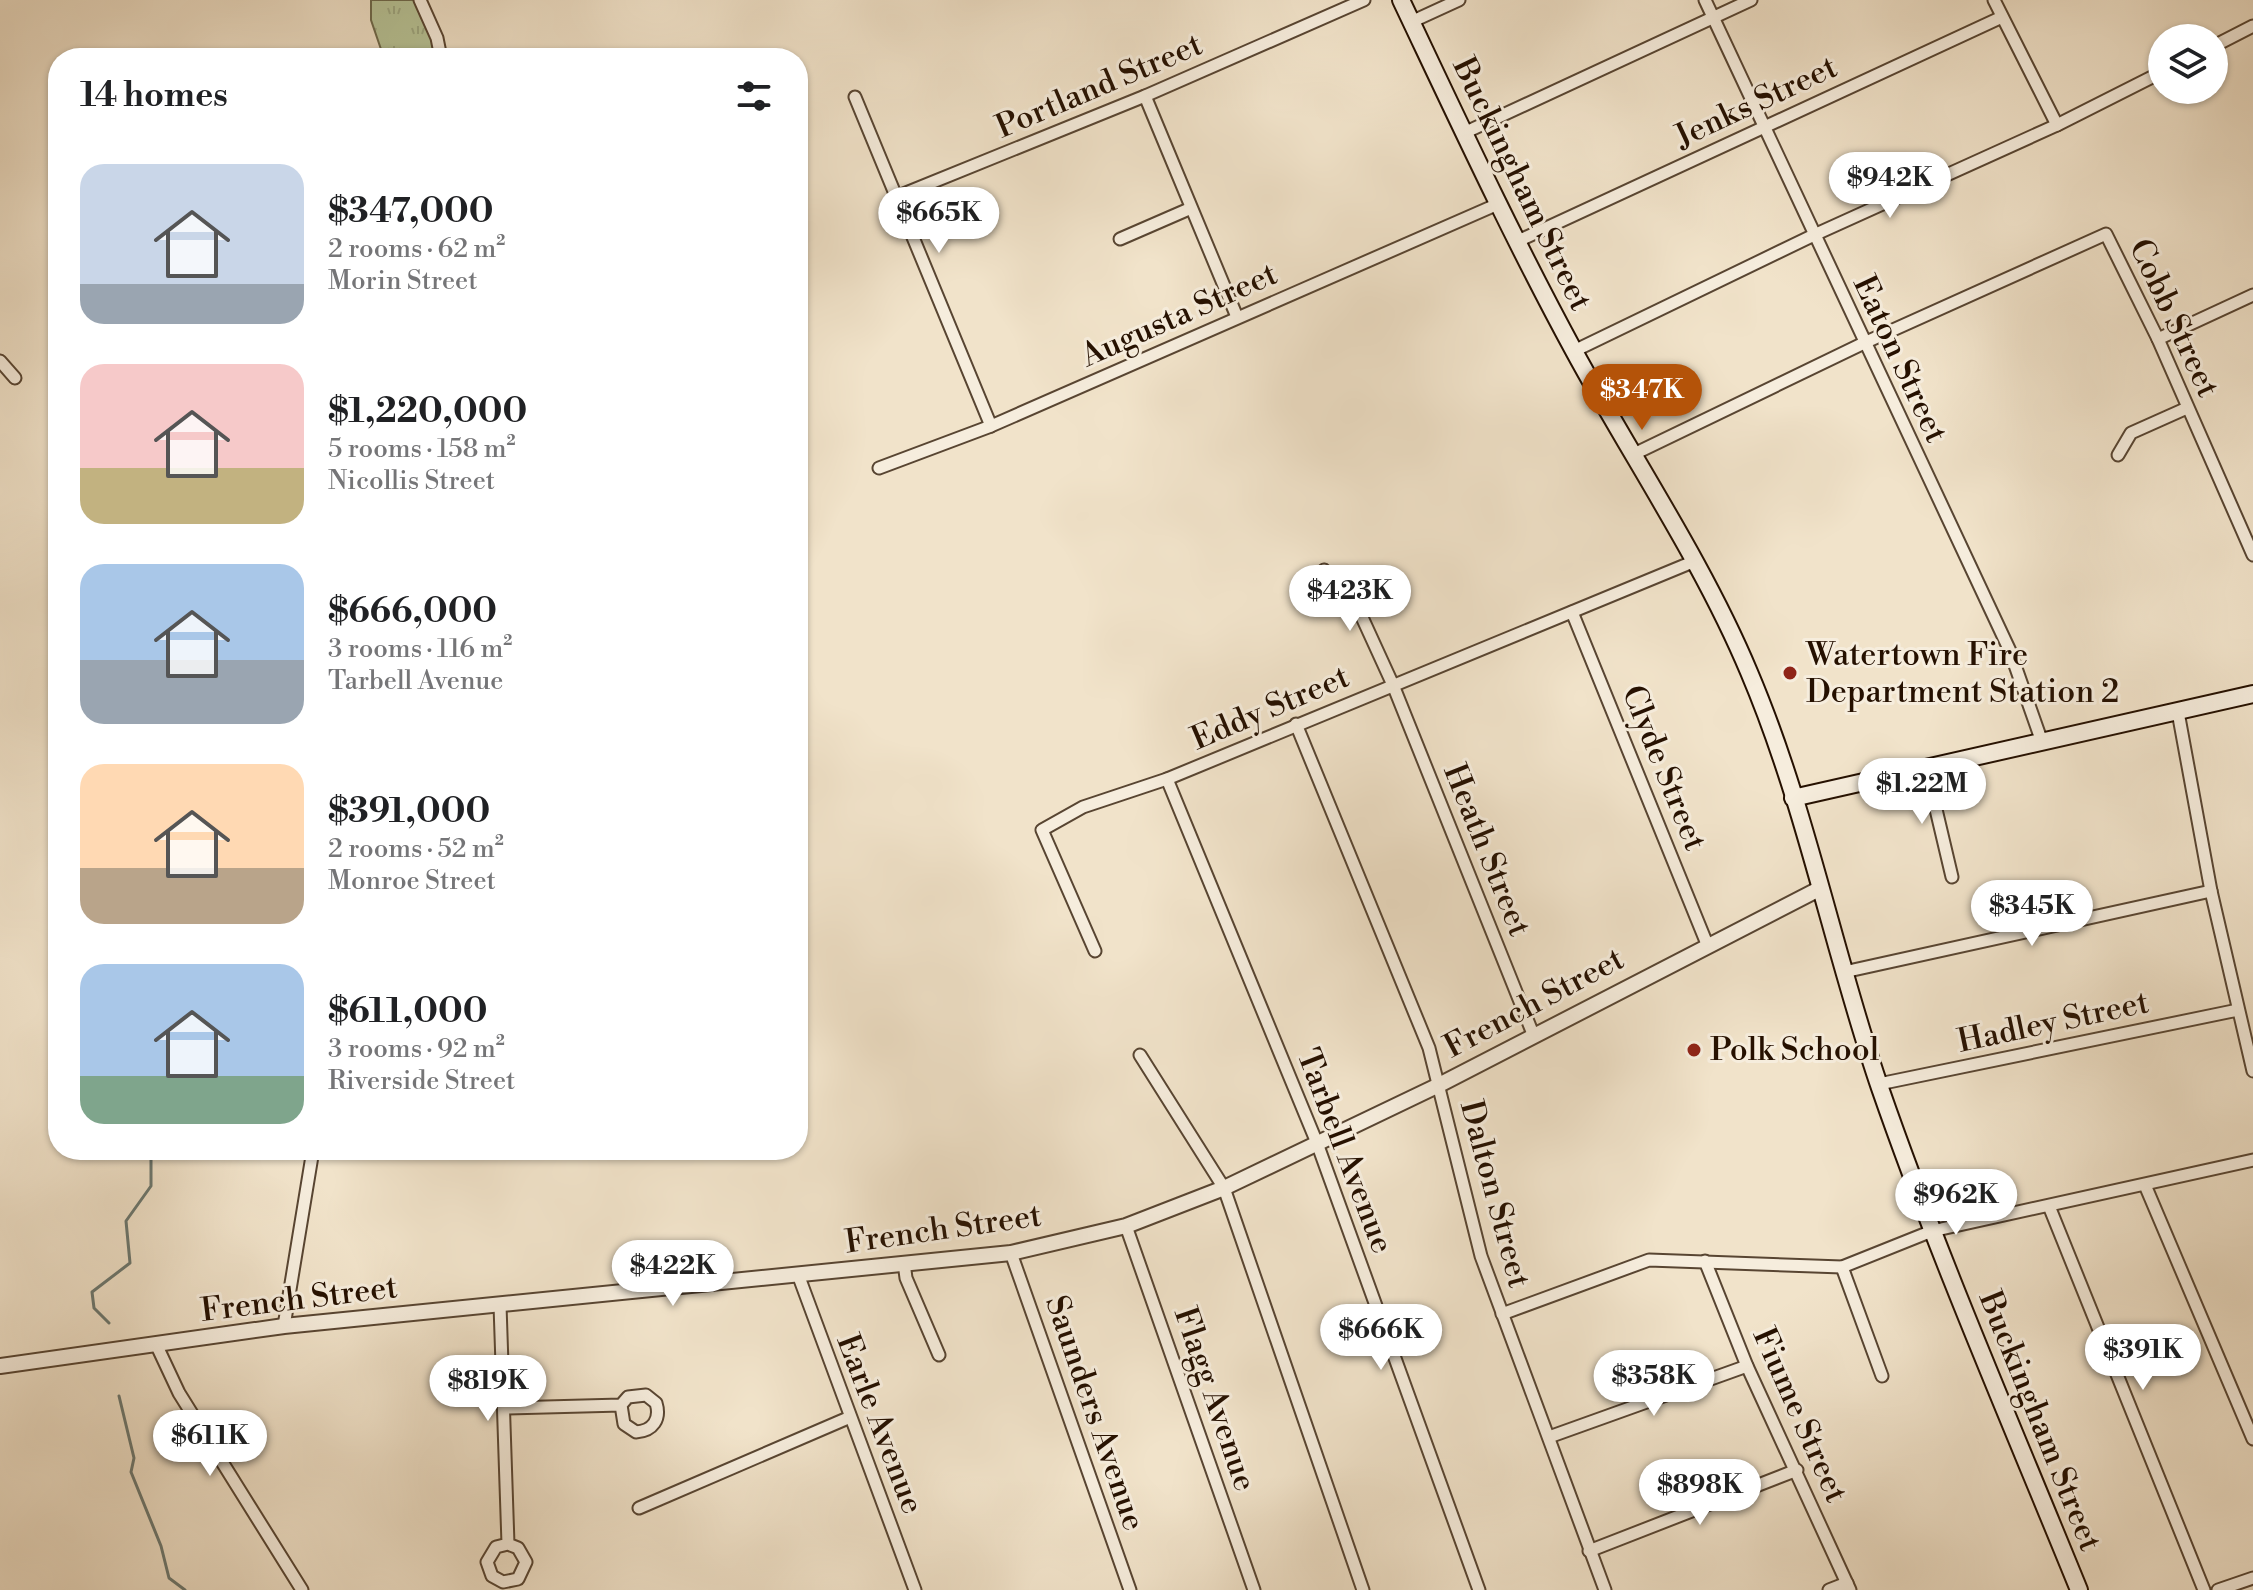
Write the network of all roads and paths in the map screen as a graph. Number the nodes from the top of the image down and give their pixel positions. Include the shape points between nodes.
1 (420, 0) edge
2 (1364, 0) edge
3 (1401, 0) edge
4 (1459, 0) edge
5 (1705, 0) edge
6 (1751, 0) edge
7 (1994, 0) edge
8 (1713, 17) junction
9 (2002, 17) junction
10 (1411, 22) junction
11 (2253, 26) edge
12 (2228, 39) edge
13 (439, 48) edge
14 (2148, 79) edge
15 (1145, 96) junction
16 (855, 97) dead end
17 (2057, 125) junction
18 (1763, 127) junction
19 (1464, 133) junction
20 (896, 197) junction
21 (1498, 204) junction
22 (1189, 209) junction
23 (1814, 235) junction
24 (1120, 239) dead end
25 (1516, 242) junction
26 (2253, 295) edge
27 (1237, 317) junction
28 (2158, 339) junction
29 (1864, 343) junction
30 (1574, 351) junction
31 (0, 361) edge
32 (15, 378) dead end
33 (2187, 408) junction
34 (991, 426) junction
35 (1632, 455) junction
36 (2118, 455) dead end
37 (879, 468) dead end
38 (2253, 555) edge
39 (1695, 561) junction
40 (1324, 570) dead end
41 (1572, 612) junction
42 (1393, 685) junction
43 (2253, 694) edge
44 (2178, 712) junction
45 (1296, 724) junction
46 (2042, 742) junction
47 (1926, 767) junction
48 (1167, 779) junction
49 (1793, 798) junction
50 (1952, 877) dead end
51 (1819, 889) junction
52 (2211, 891) junction
53 (1707, 944) junction
54 (1095, 951) dead end
55 (1844, 972) junction
56 (2238, 1010) junction
57 (1533, 1034) junction
58 (1140, 1055) dead end
59 (2253, 1071) edge
60 (1879, 1084) junction
61 (1439, 1085) junction
62 (1317, 1143) junction
63 (311, 1160) edge
64 (2253, 1160) edge
65 (2145, 1185) junction
66 (1224, 1188) junction
67 (2049, 1206) junction
68 (1126, 1226) junction
69 (1932, 1231) junction
70 (1011, 1253) junction
71 (1705, 1261) junction
72 (904, 1263) junction
73 (1842, 1267) junction
74 (799, 1277) junction
75 (500, 1305) junction
76 (1502, 1314) junction
77 (284, 1326) junction
78 (156, 1344) junction
79 (939, 1355) dead end
80 (0, 1366) edge
81 (1747, 1366) junction
82 (1882, 1376) dead end
83 (621, 1405) dead end
84 (506, 1408) junction
85 (848, 1418) junction
86 (1549, 1437) junction
87 (2253, 1439) edge
88 (1797, 1470) junction
89 (639, 1508) dead end
90 (508, 1544) dead end
91 (1589, 1551) junction
92 (2253, 1578) edge
93 (1849, 1587) edge
94 (302, 1590) edge
95 (915, 1590) edge
96 (1130, 1590) edge
97 (1254, 1590) edge
98 (1363, 1590) edge
99 (1479, 1590) edge
100 (1605, 1590) edge
101 (1829, 1590) edge
102 (2079, 1590) edge
103 (2204, 1590) edge
104 (2218, 1590) edge

1 - 13 street
2 - 15 street, Portland Street
3 - 10 main road, Buckingham Street
4 - 10 street
5 - 8 street, Eaton Street
6 - 8 street
7 - 9 street
8 - 18 street, Eaton Street
8 - 19 street
9 - 17 street
9 - 18 street, Jenks Street
10 - 19 main road, Buckingham Street
11 - 12 street
14 - 17 street
15 - 20 street, Portland Street
15 - 22 street
16 - 20 street
17 - 23 street
18 - 23 street, Eaton Street
18 - 25 street, Jenks Street
19 - 21 main road, Buckingham Street
20 - 34 street
21 - 25 main road, Buckingham Street
21 - 27 street, Augusta Street
22 - 24 street
22 - 27 street
23 - 29 street, Eaton Street
23 - 30 street
25 - 30 main road, Buckingham Street
26 - 28 street
27 - 34 street, Augusta Street
28 - 29 street, Cobb Street via 2106,234
28 - 33 street, Cobb Street
29 - 35 street
29 - 46 street, Eaton Street via 2010,651
30 - 35 main road, Buckingham Street
31 - 32 street
33 - 36 street via 2131,433
33 - 38 street, Cobb Street
34 - 37 street, Augusta Street
35 - 39 main road, Buckingham Street
39 - 41 street, Eddy Street
39 - 49 main road, Buckingham Street via 1752,679
40 - 42 street, Heath Street via 1361,615
41 - 42 street, Eddy Street
41 - 53 street, Clyde Street
42 - 45 street, Eddy Street
42 - 57 street, Heath Street
43 - 44 main road
44 - 46 main road
44 - 52 street
45 - 48 street, Eddy Street
45 - 61 street, Dalton Street via 1429,1048
46 - 47 main road
47 - 49 main road
47 - 50 street
48 - 54 street, Eddy Street via 1083,807 1042,830
48 - 62 street, Tarbell Avenue
49 - 51 main road, Buckingham Street
51 - 53 street, French Street
51 - 55 main road, Buckingham Street
52 - 55 street
52 - 56 street
53 - 57 street, French Street
55 - 60 main road, Buckingham Street
56 - 59 street
56 - 60 street, Hadley Street
57 - 61 street, French Street
58 - 66 street
60 - 69 main road, Buckingham Street
61 - 62 street, French Street
61 - 76 street, Dalton Street via 1481,1256
62 - 66 street, French Street
62 - 99 street, Tarbell Avenue
63 - 77 street
64 - 65 street
65 - 67 street
65 - 87 street
66 - 68 street, French Street
66 - 98 street
67 - 69 street
67 - 103 street
68 - 70 street, French Street
68 - 97 street, Flagg Avenue
69 - 73 street
69 - 102 main road, Buckingham Street
70 - 72 street, French Street
70 - 96 street, Saunders Avenue
71 - 73 street
71 - 76 street via 1649,1260
71 - 81 street, Fiume Street
72 - 74 street, French Street
72 - 79 street
73 - 82 street
74 - 75 street, French Street
74 - 85 street, Earle Avenue
75 - 77 street, French Street
75 - 84 street
76 - 86 street, Dalton Street
77 - 78 street, French Street
78 - 80 street, French Street
78 - 94 street via 186,1405
81 - 86 street
81 - 88 street, Fiume Street
83 - 84 street
84 - 90 street
85 - 89 street
85 - 95 street, Earle Avenue
86 - 91 street, Dalton Street
88 - 91 street
88 - 93 street, Fiume Street
91 - 100 street, Dalton Street
92 - 104 street
93 - 101 street

